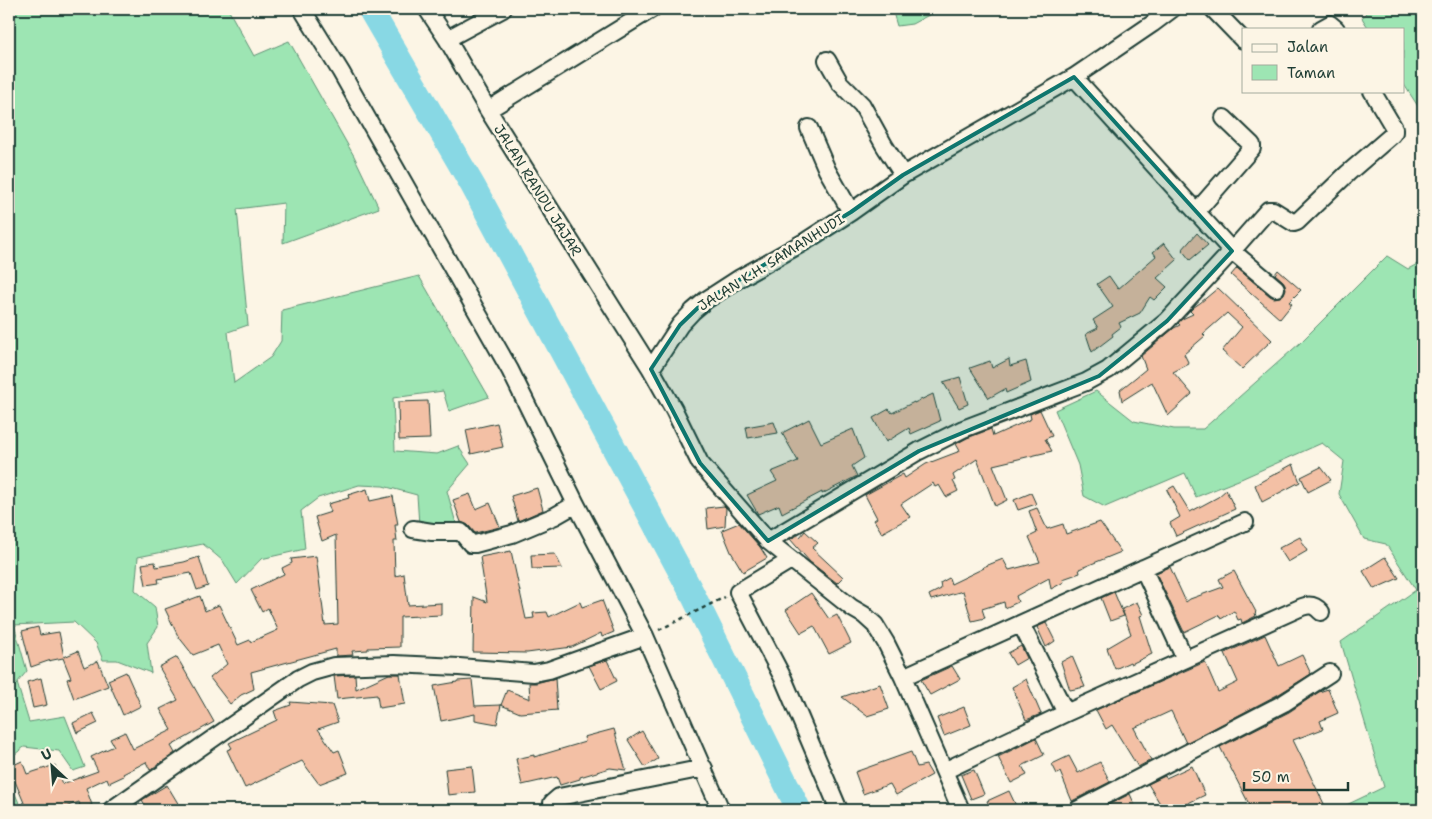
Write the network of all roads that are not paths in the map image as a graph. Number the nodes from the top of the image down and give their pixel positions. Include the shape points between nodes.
1 (302, 9) edge
2 (427, 9) edge
3 (503, 9) edge
4 (652, 9) edge
5 (1172, 9) edge
6 (1213, 9) edge
7 (1323, 28) edge
8 (1335, 28) edge
9 (456, 34) junction
10 (1242, 39) edge
11 (827, 60) dead end
12 (1074, 77) junction
13 (1373, 92) edge
14 (498, 103) junction
15 (1224, 118) dead end
16 (809, 128) dead end
17 (903, 175) junction
18 (1197, 211) junction
19 (851, 212) junction
20 (1232, 251) junction
21 (1276, 288) dead end
22 (651, 369) junction
23 (564, 511) junction
24 (1245, 522) dead end
25 (413, 529) dead end
26 (768, 541) junction
27 (791, 560) junction
28 (1143, 568) junction
29 (1321, 612) dead end
30 (1021, 624) junction
31 (646, 636) junction
32 (1185, 659) junction
33 (1330, 673) dead end
34 (904, 677) junction
35 (1066, 713) junction
36 (704, 768) junction
37 (944, 771) junction
38 (111, 810) edge
39 (552, 810) edge
40 (721, 810) edge
41 (839, 810) edge
42 (961, 810) edge
43 (1077, 810) edge

1 - 23 street via 510,370
2 - 9 street, JALAN RANDU JAJAR
3 - 9 street
4 - 14 street
5 - 12 street, JALAN K.H. SAMANHUDI
6 - 10 street
7 - 8 street via 1330,24
9 - 14 street, JALAN RANDU JAJAR
11 - 17 street via 840,83 862,105
12 - 17 street, JALAN K.H. SAMANHUDI
12 - 18 street
13 - 20 street via 1394,128 1392,135 1298,221 1294,223 1268,210
14 - 22 street, JALAN RANDU JAJAR
15 - 18 street via 1252,144 1252,148
16 - 19 street via 827,170
17 - 19 street, JALAN K.H. SAMANHUDI
18 - 20 street
19 - 22 street, JALAN K.H. SAMANHUDI via 706,300 680,324
20 - 21 street
20 - 26 street via 1167,321 1108,370 1086,382 963,429 919,451
22 - 26 street via 700,463
23 - 25 street via 512,534 471,544 461,532
23 - 31 street
24 - 28 street
26 - 27 street
27 - 34 street via 875,625
27 - 41 street via 738,592 783,678
28 - 30 street
28 - 32 street
29 - 32 street via 1317,607 1308,605
30 - 34 street
30 - 35 street
31 - 36 street
31 - 38 street via 534,673 394,664 322,668 298,679
32 - 35 street
33 - 43 street via 1284,703
34 - 37 street
35 - 37 street
36 - 39 street via 559,798 552,803
36 - 40 street
37 - 42 street

